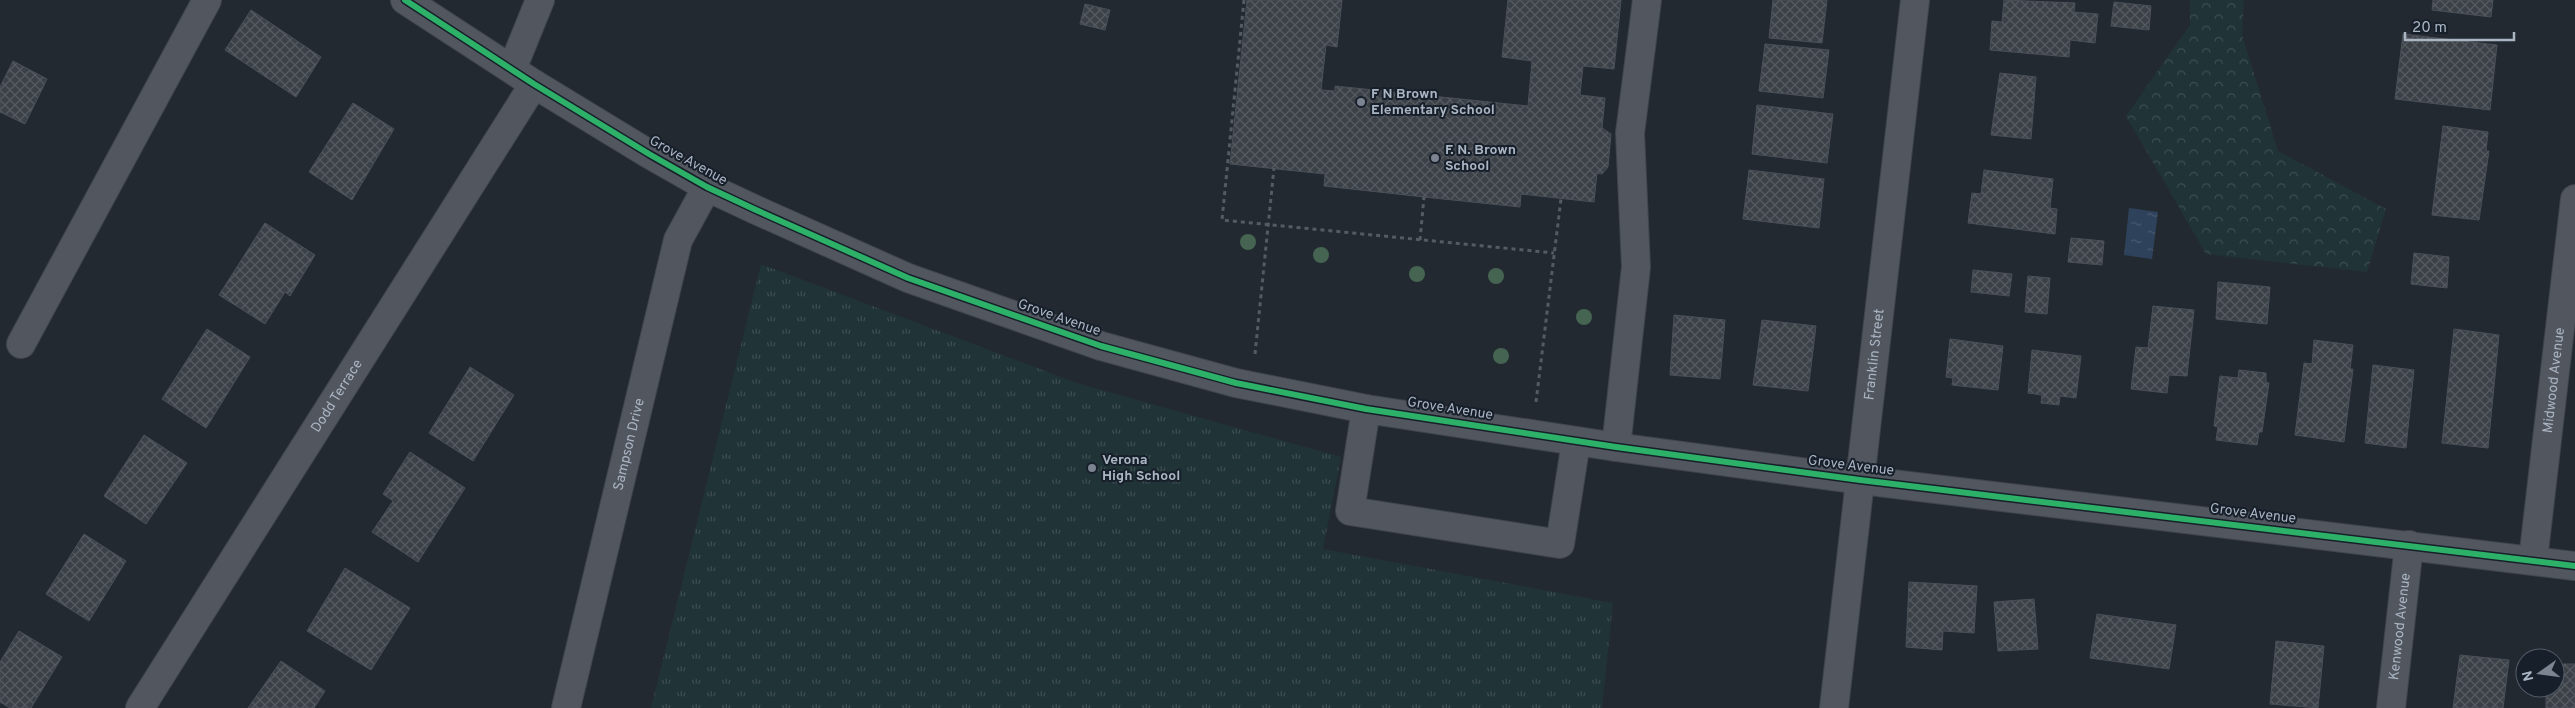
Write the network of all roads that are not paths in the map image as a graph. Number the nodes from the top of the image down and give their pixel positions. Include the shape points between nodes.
1 (207, 0) edge
2 (405, 0) edge
3 (540, 0) edge
4 (1647, 0) edge
5 (1915, 0) edge
6 (523, 77) junction
7 (708, 187) junction
8 (2575, 199) edge
9 (21, 344) dead end
10 (1366, 409) junction
11 (1576, 442) junction
12 (1616, 447) junction
13 (1860, 480) junction
14 (2409, 545) junction
15 (2533, 560) junction
16 (2575, 566) edge
17 (140, 708) edge
18 (566, 708) edge
19 (1834, 708) edge
20 (2391, 708) edge

1 - 9 street
2 - 6 street, Grove Avenue
3 - 6 street, Dodd Terrace
4 - 12 street via 1630,132 1636,267
5 - 13 street, Franklin Street
6 - 7 street, Grove Avenue
6 - 17 street, Dodd Terrace
7 - 10 street, Grove Avenue via 908,278 1101,346 1252,386
7 - 18 street, Sampson Drive via 678,240
8 - 15 street, Midwood Avenue
10 - 11 street, Grove Avenue
10 - 11 street via 1350,511 1560,544
11 - 12 street, Grove Avenue
12 - 13 street, Grove Avenue
13 - 14 street, Grove Avenue
13 - 19 street, Franklin Street
14 - 15 street, Grove Avenue
14 - 20 street, Kenwood Avenue
15 - 16 street, Grove Avenue

